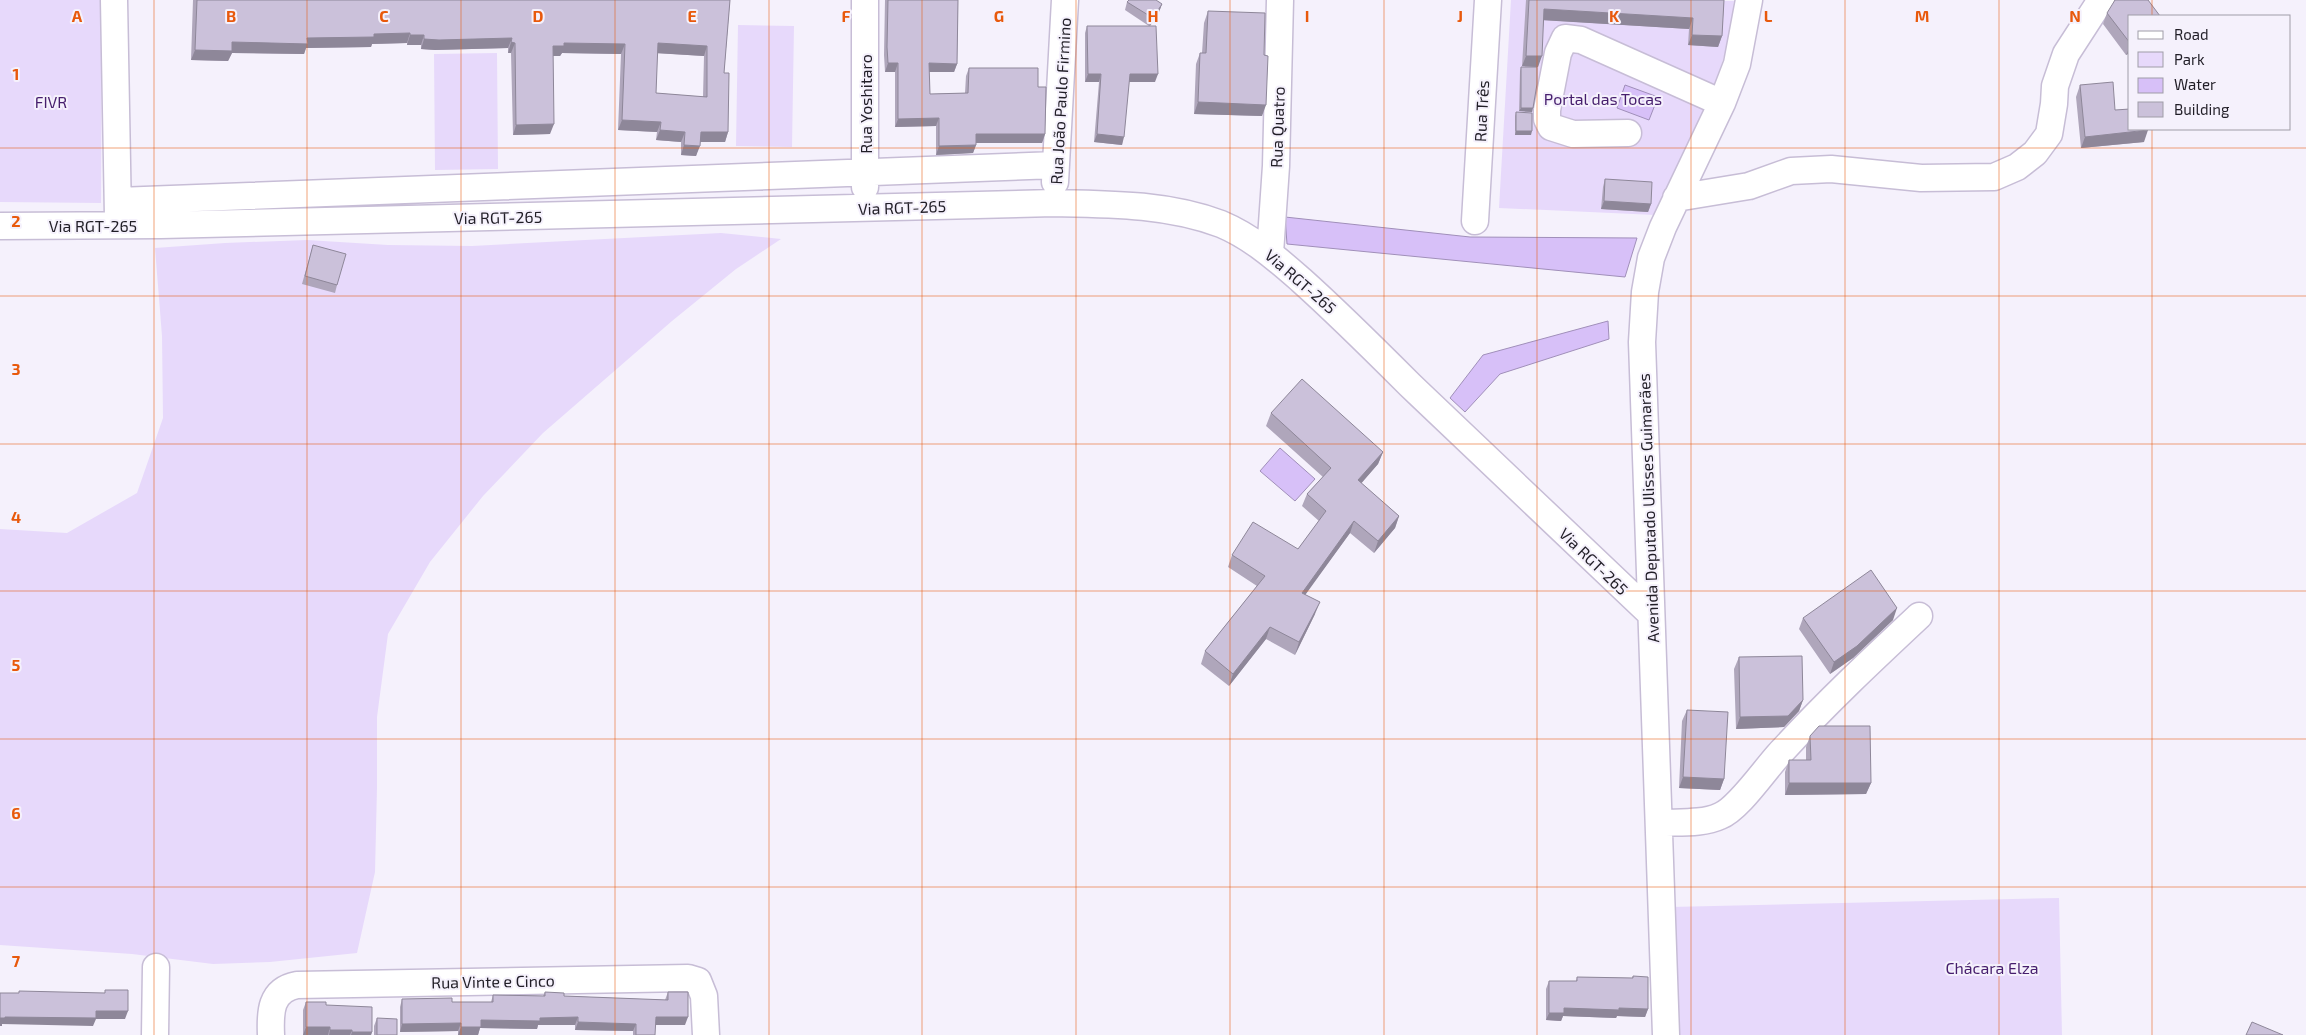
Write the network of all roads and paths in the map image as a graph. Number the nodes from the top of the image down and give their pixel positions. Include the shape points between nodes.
1 (114, 0) edge
2 (865, 0) edge
3 (1066, 0) edge
4 (1280, 0) edge
5 (1488, 0) edge
6 (1749, 0) edge
7 (2101, 0) edge
8 (1722, 104) junction
9 (1628, 133) dead end
10 (1056, 165) junction
11 (865, 171) junction
12 (1676, 198) junction
13 (1054, 203) junction
14 (864, 208) junction
15 (118, 213) junction
16 (1475, 221) dead end
17 (0, 226) edge
18 (1270, 253) junction
19 (1651, 614) junction
20 (1919, 616) dead end
21 (1660, 823) junction
22 (156, 968) dead end
23 (155, 1035) edge
24 (271, 1035) edge
25 (706, 1035) edge
26 (1666, 1035) edge

1 - 15 street
2 - 11 street, Rua Yoshitaro
3 - 10 street, Rua João Paulo Firmino
4 - 18 street, Rua Quatro via 1276,166
5 - 16 street, Rua Três
6 - 8 street, Avenida Deputado Ulisses Guimarães via 1737,64
7 - 12 street via 2066,54 2054,86 2049,134 2035,153 2017,167 1994,177 1921,178 1831,169 1792,171 1749,186
8 - 9 street via 1581,40 1565,38 1558,53 1547,110 1551,127 1573,134
8 - 12 street, Avenida Deputado Ulisses Guimarães
10 - 11 street
10 - 13 street, Rua João Paulo Firmino
11 - 14 street, Rua Yoshitaro
11 - 15 street
12 - 19 street, Avenida Deputado Ulisses Guimarães via 1651,258 1643,311
13 - 14 street, Via RGT-265
13 - 18 street, Via RGT-265 via 1149,207 1195,216 1222,224
14 - 15 street, Via RGT-265
15 - 17 street, Via RGT-265
18 - 19 street, Via RGT-265 via 1342,316
19 - 21 street, Avenida Deputado Ulisses Guimarães
20 - 21 street via 1813,717 1738,802 1721,816 1701,821
21 - 26 street, Avenida Deputado Ulisses Guimarães
22 - 23 street
24 - 25 street, Rua Vinte e Cinco via 272,1002 286,988 297,984 688,978 698,981 703,990

